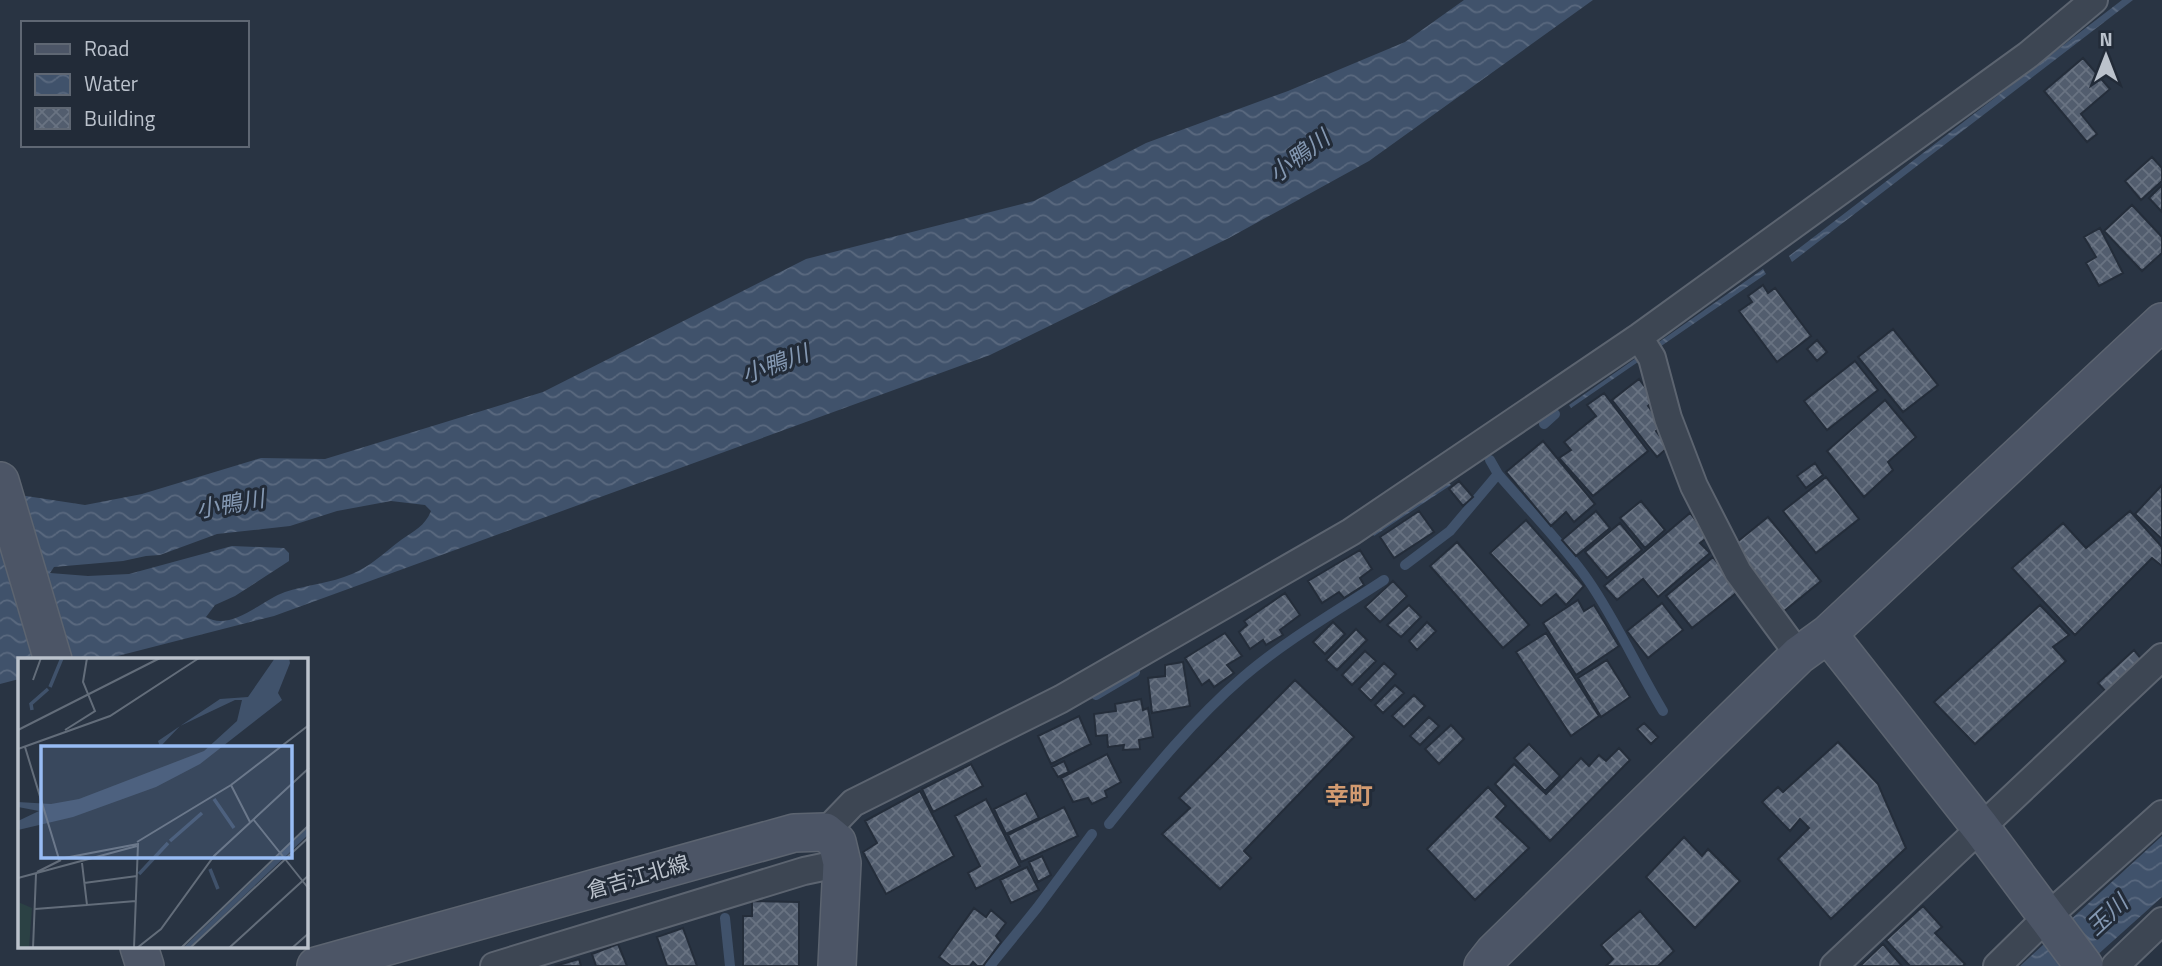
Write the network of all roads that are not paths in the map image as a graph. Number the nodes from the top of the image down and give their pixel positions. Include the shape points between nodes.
1 (2094, 0) edge
2 (2162, 322) edge
3 (1639, 337) junction
4 (0, 481) edge
5 (1828, 634) junction
6 (1799, 655) junction
7 (2162, 657) edge
8 (52, 658) edge
9 (2162, 814) edge
10 (1981, 828) junction
11 (833, 847) junction
12 (2047, 917) junction
13 (2162, 921) edge
14 (316, 966) edge
15 (494, 966) edge
16 (836, 966) edge
17 (1483, 966) edge
18 (1834, 966) edge
19 (1997, 966) edge
20 (2084, 966) edge
21 (2115, 966) edge

1 - 3 street via 2028,55
2 - 5 street
3 - 6 street via 1652,358 1668,418 1700,499 1738,572
3 - 11 street via 1351,532 1061,699 853,803
4 - 8 street
5 - 6 street
5 - 10 street
6 - 17 street
7 - 10 street
9 - 12 street
10 - 12 street
10 - 18 street
11 - 14 street, 倉吉江北線 via 794,833
11 - 15 street via 804,871
11 - 16 street
12 - 19 street
12 - 20 street
13 - 21 street

